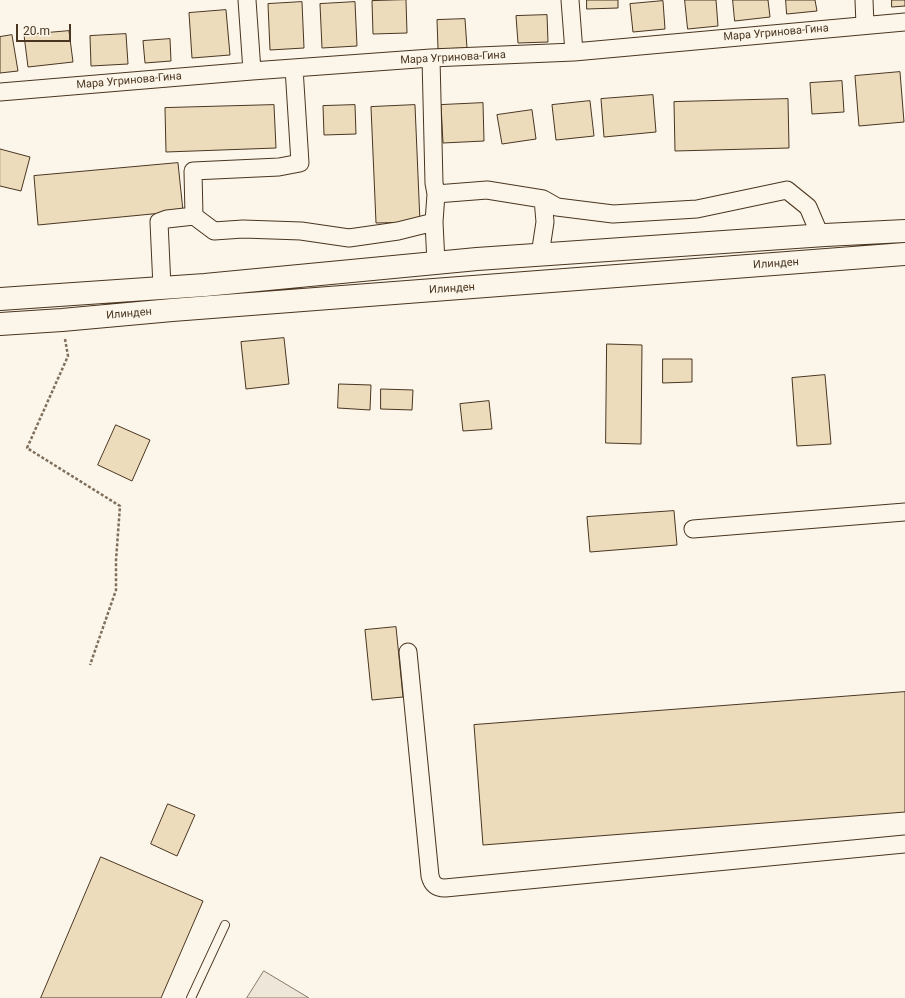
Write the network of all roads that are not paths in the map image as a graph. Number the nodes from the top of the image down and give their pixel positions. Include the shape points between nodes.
1 (247, 0) edge
2 (570, 0) edge
3 (864, 0) edge
4 (905, 22) edge
5 (865, 25) junction
6 (574, 52) junction
7 (431, 58) junction
8 (294, 68) junction
9 (252, 71) junction
10 (0, 92) edge
11 (436, 194) junction
12 (543, 199) junction
13 (194, 216) junction
14 (434, 222) junction
15 (905, 231) edge
16 (820, 235) junction
17 (905, 254) edge
18 (540, 255) junction
19 (436, 263) junction
20 (162, 287) junction
21 (0, 298) edge
22 (0, 324) edge
23 (905, 512) edge
24 (693, 530) dead end
25 (408, 652) dead end
26 (905, 844) edge
27 (225, 925) dead end
28 (191, 998) edge

1 - 9 street
2 - 6 street
3 - 5 street
4 - 5 street, Мара Угринова-Гина
5 - 6 street, Мара Угринова-Гина
6 - 7 street, Мара Угринова-Гина
7 - 8 street, Мара Угринова-Гина
7 - 11 street
8 - 9 street, Мара Угринова-Гина
8 - 13 street via 300,164 193,171
9 - 10 street, Мара Угринова-Гина
11 - 12 street via 487,190
11 - 14 street
12 - 16 street via 557,207 614,214 697,209 787,190 808,207
12 - 18 street via 545,222
13 - 14 street via 214,231 243,229 301,232 349,238 398,231
13 - 20 street via 159,222
14 - 19 street
15 - 16 main road
16 - 18 main road
17 - 22 main road, Илинден
18 - 19 main road
19 - 20 main road
20 - 21 main road
23 - 24 street
25 - 26 street via 430,876 439,888
27 - 28 lane

